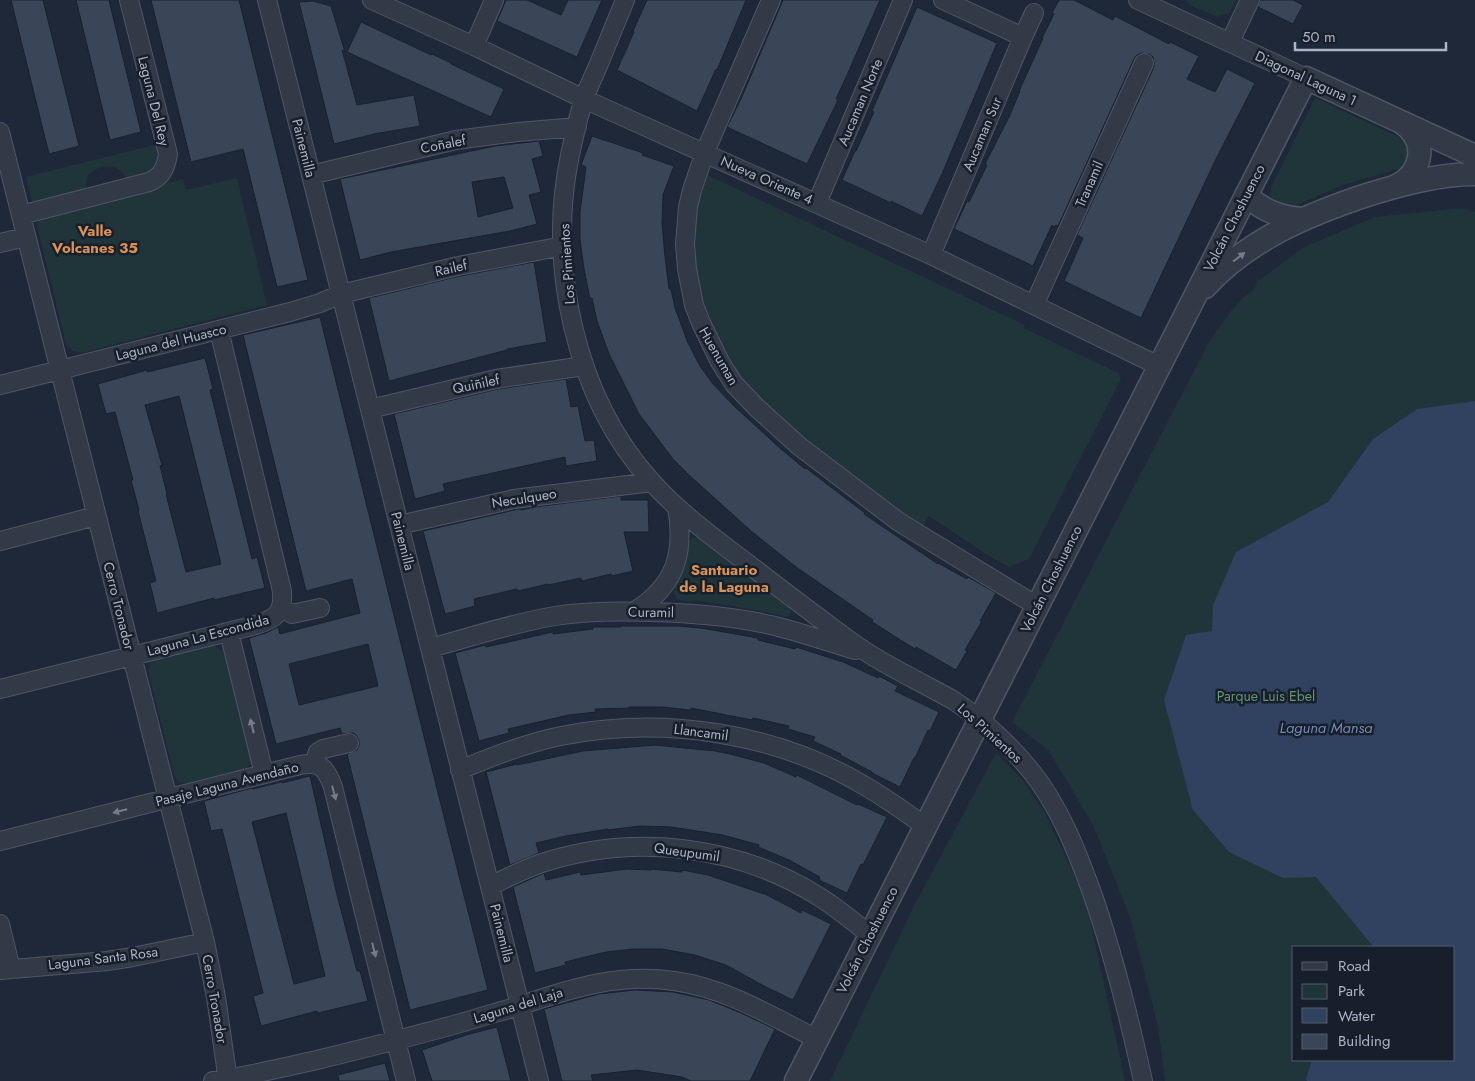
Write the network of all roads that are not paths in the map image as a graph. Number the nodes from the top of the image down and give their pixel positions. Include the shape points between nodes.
1 (129, 0) edge
2 (267, 0) edge
3 (281, 0) edge
4 (372, 0) edge
5 (494, 0) edge
6 (625, 0) edge
7 (772, 0) edge
8 (903, 0) edge
9 (943, 0) edge
10 (1138, 0) edge
11 (1250, 0) edge
12 (1169, 8) edge
13 (1034, 13) dead end
14 (274, 29) junction
15 (1023, 37) junction
16 (1230, 42) junction
17 (474, 46) junction
18 (1144, 63) dead end
19 (1306, 78) junction
20 (584, 99) junction
21 (1398, 120) junction
22 (578, 127) junction
23 (0, 132) edge
24 (705, 152) junction
25 (1475, 156) edge
26 (1475, 174) edge
27 (311, 175) junction
28 (1395, 187) junction
29 (1246, 195) junction
30 (817, 203) junction
31 (21, 214) junction
32 (1304, 219) junction
33 (26, 237) junction
34 (0, 243) edge
35 (563, 246) junction
36 (931, 255) junction
37 (341, 294) junction
38 (1191, 303) junction
39 (1034, 304) junction
40 (219, 330) junction
41 (584, 366) junction
42 (1159, 366) junction
43 (60, 370) junction
44 (0, 385) edge
45 (370, 409) junction
46 (652, 482) junction
47 (677, 507) junction
48 (96, 516) junction
49 (399, 525) junction
50 (0, 541) edge
51 (1038, 606) junction
52 (281, 608) junction
53 (320, 608) dead end
54 (635, 611) junction
55 (229, 632) junction
56 (430, 648) junction
57 (870, 655) junction
58 (132, 656) junction
59 (0, 689) edge
60 (980, 720) junction
61 (349, 743) dead end
62 (314, 763) junction
63 (460, 770) junction
64 (264, 774) junction
65 (168, 800) junction
66 (924, 826) junction
67 (0, 841) edge
68 (490, 886) junction
69 (0, 924) edge
70 (870, 935) junction
71 (205, 942) junction
72 (6, 969) edge
73 (520, 1005) junction
74 (817, 1039) junction
75 (396, 1041) junction
76 (223, 1080) edge
77 (406, 1081) edge
78 (539, 1081) edge
79 (796, 1081) edge
80 (1143, 1081) edge

1 - 31 street, Laguna Del Rey via 168,154 164,170 156,180
2 - 14 street, Painemilla
3 - 14 street
4 - 17 street, Nueva Oriente 4
5 - 17 street
6 - 20 street, Los Pimientos
7 - 24 street, Huenuman
8 - 30 street, Aucaman Norte
9 - 15 street
10 - 12 street, Diagonal Laguna 1
11 - 16 street
12 - 16 street, Diagonal Laguna 1
13 - 15 street, Aucaman Sur
14 - 27 street, Painemilla
15 - 36 street, Aucaman Sur
16 - 19 street, Diagonal Laguna 1
17 - 20 street, Nueva Oriente 4
18 - 39 street, Tranamil
19 - 21 street, Diagonal Laguna 1
19 - 29 street, Volcán Choshuenco
20 - 22 street, Los Pimientos
20 - 24 street, Nueva Oriente 4
21 - 25 street, Diagonal Laguna 1
21 - 28 street via 1417,140 1419,158 1411,176
22 - 27 street, Coñalef via 456,140
22 - 35 street, Los Pimientos via 565,186
23 - 31 street, Cerro Tronador
24 - 30 street, Nueva Oriente 4
24 - 51 street, Huenuman via 688,207 687,269 700,323 734,384 799,446 899,522
26 - 28 street
27 - 37 street, Painemilla
28 - 32 street
29 - 32 street via 1271,212 1287,218
29 - 38 street, Volcán Choshuenco
30 - 36 street, Nueva Oriente 4
31 - 33 street, Cerro Tronador
38 -> 32 street via 1234,260 1266,238
33 - 34 street
33 - 43 street, Cerro Tronador
35 - 37 street, Railef via 458,266
35 - 41 street, Los Pimientos via 568,303
36 - 39 street, Nueva Oriente 4
37 - 40 street, Laguna del Huasco via 290,312
37 - 45 street, Painemilla
38 - 42 street, Volcán Choshuenco
39 - 42 street, Nueva Oriente 4
40 - 43 street, Laguna del Huasco
40 - 52 street, Laguna La Escondida via 282,591
41 - 45 street, Quiñilef via 496,379
41 - 46 street, Los Pimientos via 617,436
42 - 51 street, Volcán Choshuenco
43 - 44 street, Laguna del Huasco
43 - 48 street, Cerro Tronador
45 - 49 street, Painemilla
46 - 47 street, Los Pimientos
46 - 49 street, Neculqueo via 514,499
47 - 54 street via 680,542 675,564 660,591
47 - 57 street, Los Pimientos via 786,594
48 - 50 street
48 - 58 street, Cerro Tronador
49 - 56 street, Painemilla
51 - 60 street, Volcán Choshuenco
52 - 53 street via 292,614
52 - 55 street, Laguna La Escondida via 269,621
54 - 56 street, Curamil via 556,616
54 - 57 street, Curamil via 741,619 798,632
55 - 58 street, Laguna La Escondida
64 -> 55 street
56 - 63 street, Painemilla
57 - 60 street, Los Pimientos via 953,700
58 - 59 street, Laguna La Escondida
58 - 65 street, Cerro Tronador
60 - 66 street, Volcán Choshuenco
60 - 80 street, Los Pimientos via 1032,772 1068,833 1106,936
61 - 62 street via 323,749 318,752
62 - 64 street, Pasaje Laguna Avendaño
62 -> 75 street, Pasaje Laguna Avendaño via 323,768 333,787
63 - 66 street, Llancamil via 511,750 561,736 629,728 698,730 767,744 825,765 864,785
63 - 68 street, Painemilla
64 - 65 street, Pasaje Laguna Avendaño
65 -> 67 street, Pasaje Laguna Avendaño
65 - 71 street, Cerro Tronador
66 - 70 street, Volcán Choshuenco
68 - 70 street, Queupumil via 541,864 577,854 623,847 678,848 737,860 792,881
68 - 73 street, Painemilla
69 - 72 street
70 - 74 street, Volcán Choshuenco
71 - 72 street, Laguna Santa Rosa via 108,961
71 - 76 street, Cerro Tronador via 216,997
73 - 74 street, Laguna del Laja via 597,983 632,979 674,981 737,998
73 - 75 street, Laguna del Laja
73 - 78 street, Painemilla
74 - 79 street, Volcán Choshuenco
75 - 76 street, Laguna del Laja
75 - 77 street, Pasaje Laguna Avendaño

